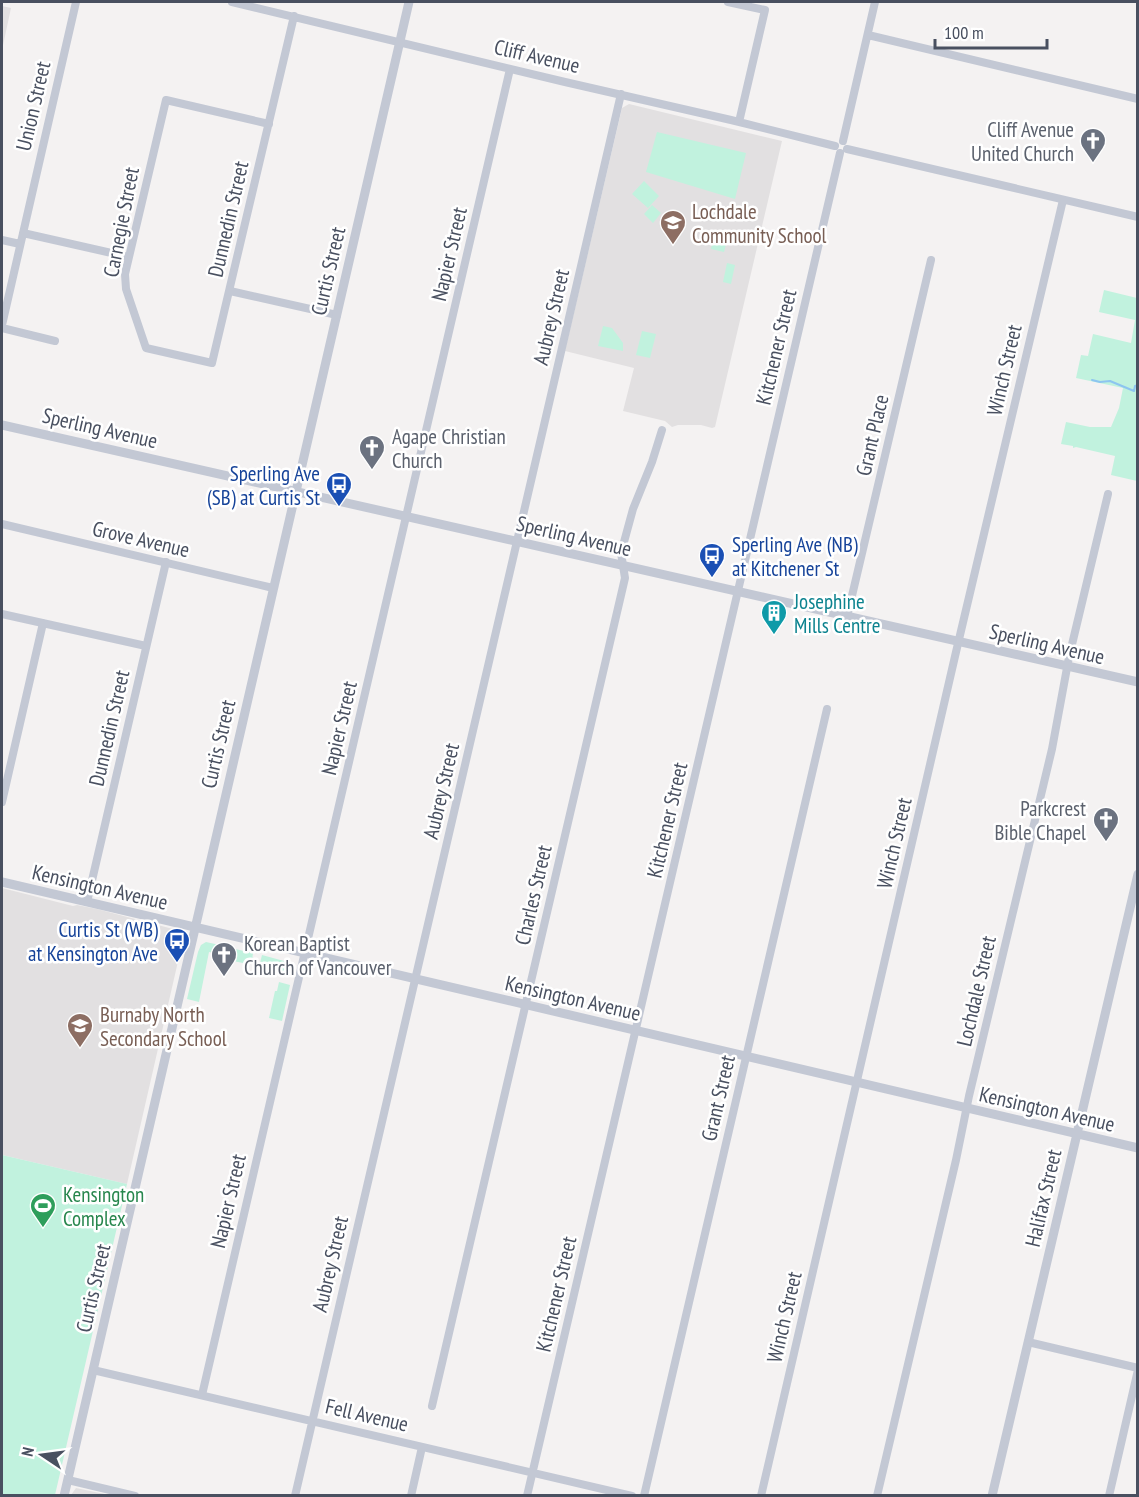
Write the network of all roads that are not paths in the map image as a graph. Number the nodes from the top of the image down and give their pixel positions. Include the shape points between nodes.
1 (76, 2) edge
2 (232, 2) edge
3 (409, 2) edge
4 (728, 2) edge
5 (875, 2) edge
6 (294, 16) junction
7 (868, 35) junction
8 (399, 42) junction
9 (510, 69) junction
10 (621, 94) junction
11 (1137, 99) edge
12 (739, 122) junction
13 (269, 124) junction
14 (841, 147) junction
15 (1063, 200) junction
16 (1137, 217) edge
17 (23, 233) junction
18 (2, 240) edge
19 (20, 244) junction
20 (129, 257) junction
21 (931, 260) dead end
22 (230, 291) junction
23 (337, 315) junction
24 (2, 326) edge
25 (55, 341) dead end
26 (146, 348) joint
27 (2, 425) edge
28 (662, 430) dead end
29 (296, 491) junction
30 (1108, 494) dead end
31 (406, 516) junction
32 (2, 524) edge
33 (518, 541) junction
34 (166, 562) junction
35 (623, 566) junction
36 (273, 588) junction
37 (737, 592) junction
38 (2, 614) edge
39 (847, 617) junction
40 (44, 623) junction
41 (959, 642) junction
42 (146, 646) junction
43 (1068, 667) junction
44 (1137, 682) edge
45 (827, 709) dead end
46 (2, 802) edge
47 (1137, 874) edge
48 (2, 882) edge
49 (87, 902) junction
50 (195, 928) junction
51 (304, 954) junction
52 (415, 980) junction
53 (526, 1006) junction
54 (636, 1030) junction
55 (746, 1056) junction
56 (857, 1082) junction
57 (967, 1108) junction
58 (1077, 1134) junction
59 (1137, 1148) edge
60 (1028, 1342) junction
61 (1137, 1369) edge
62 (93, 1370) junction
63 (202, 1395) junction
64 (432, 1406) dead end
65 (312, 1421) junction
66 (422, 1447) junction
67 (533, 1472) junction
68 (68, 1480) junction
69 (64, 1496) edge
70 (135, 1496) edge
71 (295, 1496) edge
72 (411, 1496) edge
73 (527, 1496) edge
74 (632, 1496) edge
75 (644, 1496) edge
76 (761, 1496) edge
77 (877, 1496) edge
78 (992, 1496) edge
79 (1108, 1496) edge

1 - 17 street, Union Street
2 - 6 street, Cliff Avenue
3 - 8 street, Curtis Street
4 - 12 street via 765,10
5 - 7 street, Kitchener Street
6 - 8 street, Cliff Avenue
6 - 13 street, Dunnedin Street
7 - 11 street
7 - 14 street, Kitchener Street
8 - 9 street, Cliff Avenue
8 - 23 street, Curtis Street
9 - 10 street, Cliff Avenue
9 - 31 street, Napier Street
10 - 12 street, Cliff Avenue
10 - 33 street, Aubrey Street
12 - 14 street, Cliff Avenue
13 - 20 street, Carnegie Street via 166,100
13 - 22 street, Dunnedin Street
14 - 15 street, Cliff Avenue
14 - 37 street, Kitchener Street
15 - 16 street, Cliff Avenue
15 - 41 street, Winch Street
17 - 19 street, Union Street
17 - 20 street
18 - 19 street
19 - 24 street, Union Street
20 - 26 street, Carnegie Street via 126,290
21 - 39 street, Grant Place
22 - 23 street
22 - 26 street, Dunnedin Street via 212,363
23 - 29 street, Curtis Street
24 - 25 street
27 - 29 street, Sperling Avenue
28 - 35 street, Charles Street via 629,521 621,553
29 - 31 street, Sperling Avenue
29 - 36 street, Curtis Street
30 - 43 street, Lochdale Street
31 - 33 street, Sperling Avenue
31 - 51 street, Napier Street
32 - 34 street, Grove Avenue
33 - 35 street, Sperling Avenue
33 - 52 street, Aubrey Street
34 - 36 street, Grove Avenue
34 - 42 street, Dunnedin Street
35 - 37 street, Sperling Avenue
35 - 53 street, Charles Street via 626,578
36 - 50 street, Curtis Street
37 - 39 street, Sperling Avenue
37 - 54 street, Kitchener Street
38 - 40 street
39 - 41 street, Sperling Avenue
40 - 42 street
40 - 46 street
41 - 43 street, Sperling Avenue
41 - 56 street, Winch Street
42 - 49 street, Dunnedin Street
43 - 44 street, Sperling Avenue
43 - 57 street, Lochdale Street via 1054,742
45 - 55 street, Grant Street
47 - 58 street, Halifax Street
48 - 49 street, Kensington Avenue
49 - 50 street, Kensington Avenue
50 - 51 street, Kensington Avenue
50 - 62 street, Curtis Street
51 - 52 street, Kensington Avenue
51 - 63 street, Napier Street
52 - 53 street, Kensington Avenue
52 - 65 street, Aubrey Street
53 - 54 street, Kensington Avenue
53 - 64 street, Charles Street
54 - 55 street, Kensington Avenue
54 - 67 street, Kitchener Street
55 - 56 street, Kensington Avenue
55 - 75 street, Grant Street
56 - 57 street, Kensington Avenue
56 - 76 street, Winch Street
57 - 58 street, Kensington Avenue
57 - 77 street, Lochdale Street
58 - 59 street, Kensington Avenue
58 - 60 street, Halifax Street
60 - 61 street
60 - 78 street, Halifax Street
61 - 79 street
62 - 63 street, Fell Avenue
62 - 68 street, Curtis Street
63 - 65 street, Fell Avenue
65 - 66 street, Fell Avenue
65 - 71 street, Aubrey Street
66 - 67 street, Fell Avenue
66 - 72 street
67 - 73 street, Kitchener Street
67 - 74 street, Fell Avenue
68 - 69 street, Curtis Street
68 - 70 street

